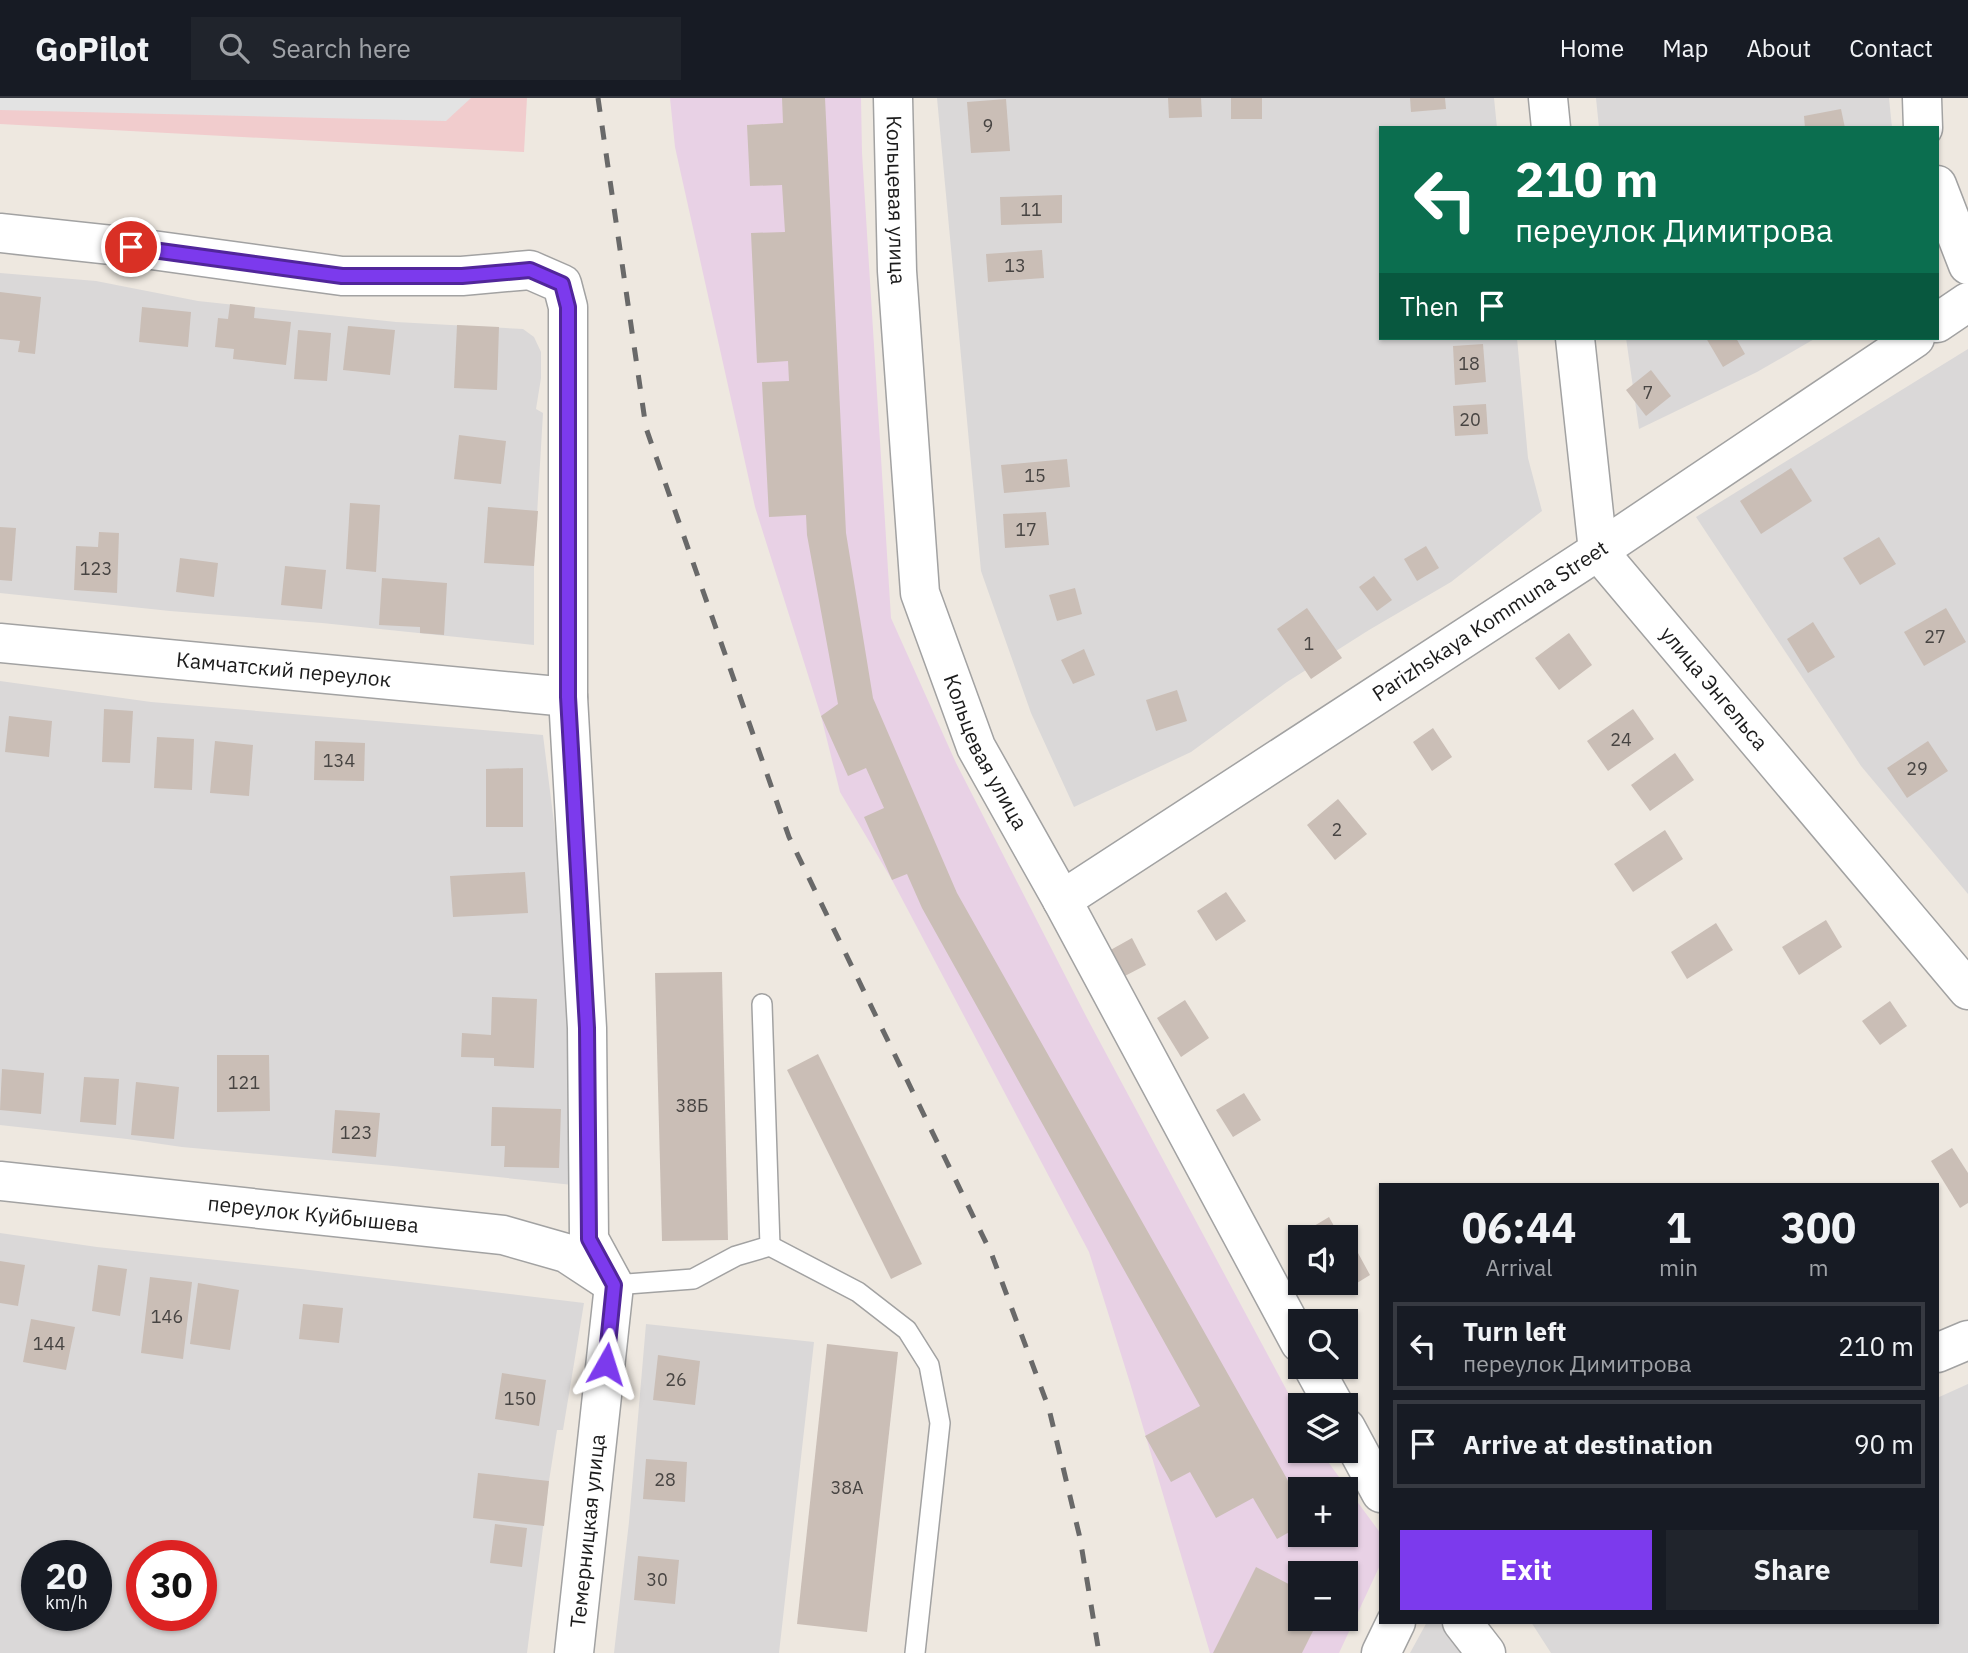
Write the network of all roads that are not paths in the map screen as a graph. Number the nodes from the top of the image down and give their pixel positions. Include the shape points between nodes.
1 (893, 98) edge
2 (1548, 98) edge
3 (1922, 98) edge
4 (1551, 126) edge
5 (1923, 126) edge
6 (1939, 190) edge
7 (0, 233) edge
8 (1968, 265) edge
9 (1968, 302) edge
10 (1939, 322) edge
11 (1575, 340) edge
12 (1912, 340) edge
13 (1598, 551) junction
14 (0, 643) edge
15 (568, 697) junction
16 (1062, 900) junction
17 (1968, 990) edge
18 (762, 1004) dead end
19 (0, 1181) edge
20 (770, 1246) junction
21 (614, 1285) junction
22 (1288, 1321) edge
23 (1968, 1340) edge
24 (1939, 1352) edge
25 (1358, 1450) edge
26 (1379, 1489) edge
27 (1395, 1624) edge
28 (1464, 1624) edge
29 (574, 1653) edge
30 (915, 1653) edge
31 (1381, 1653) edge
32 (1486, 1653) edge

1 - 16 street, Кольцевая улица via 897,271 920,593 976,747
2 - 4 street
3 - 5 street
6 - 8 street
7 - 15 street via 342,276 462,276 530,270 562,284 568,307
9 - 10 street
11 - 13 street
12 - 13 street, Parizhskaya Kommuna Street
13 - 16 street, Parizhskaya Kommuna Street
13 - 17 street, улица Энгельса
14 - 15 street, Камчатский переулок
15 - 21 street via 587,1028 589,1239
16 - 22 street, Кольцевая улица
18 - 20 lane
19 - 21 street, переулок Куйбышева via 503,1236 566,1253
20 - 21 lane via 736,1256 692,1279
20 - 30 lane via 858,1292 908,1330 929,1365 940,1423
21 - 29 street, Темерницкая улица
23 - 24 street
25 - 26 street
27 - 31 street
28 - 32 street

